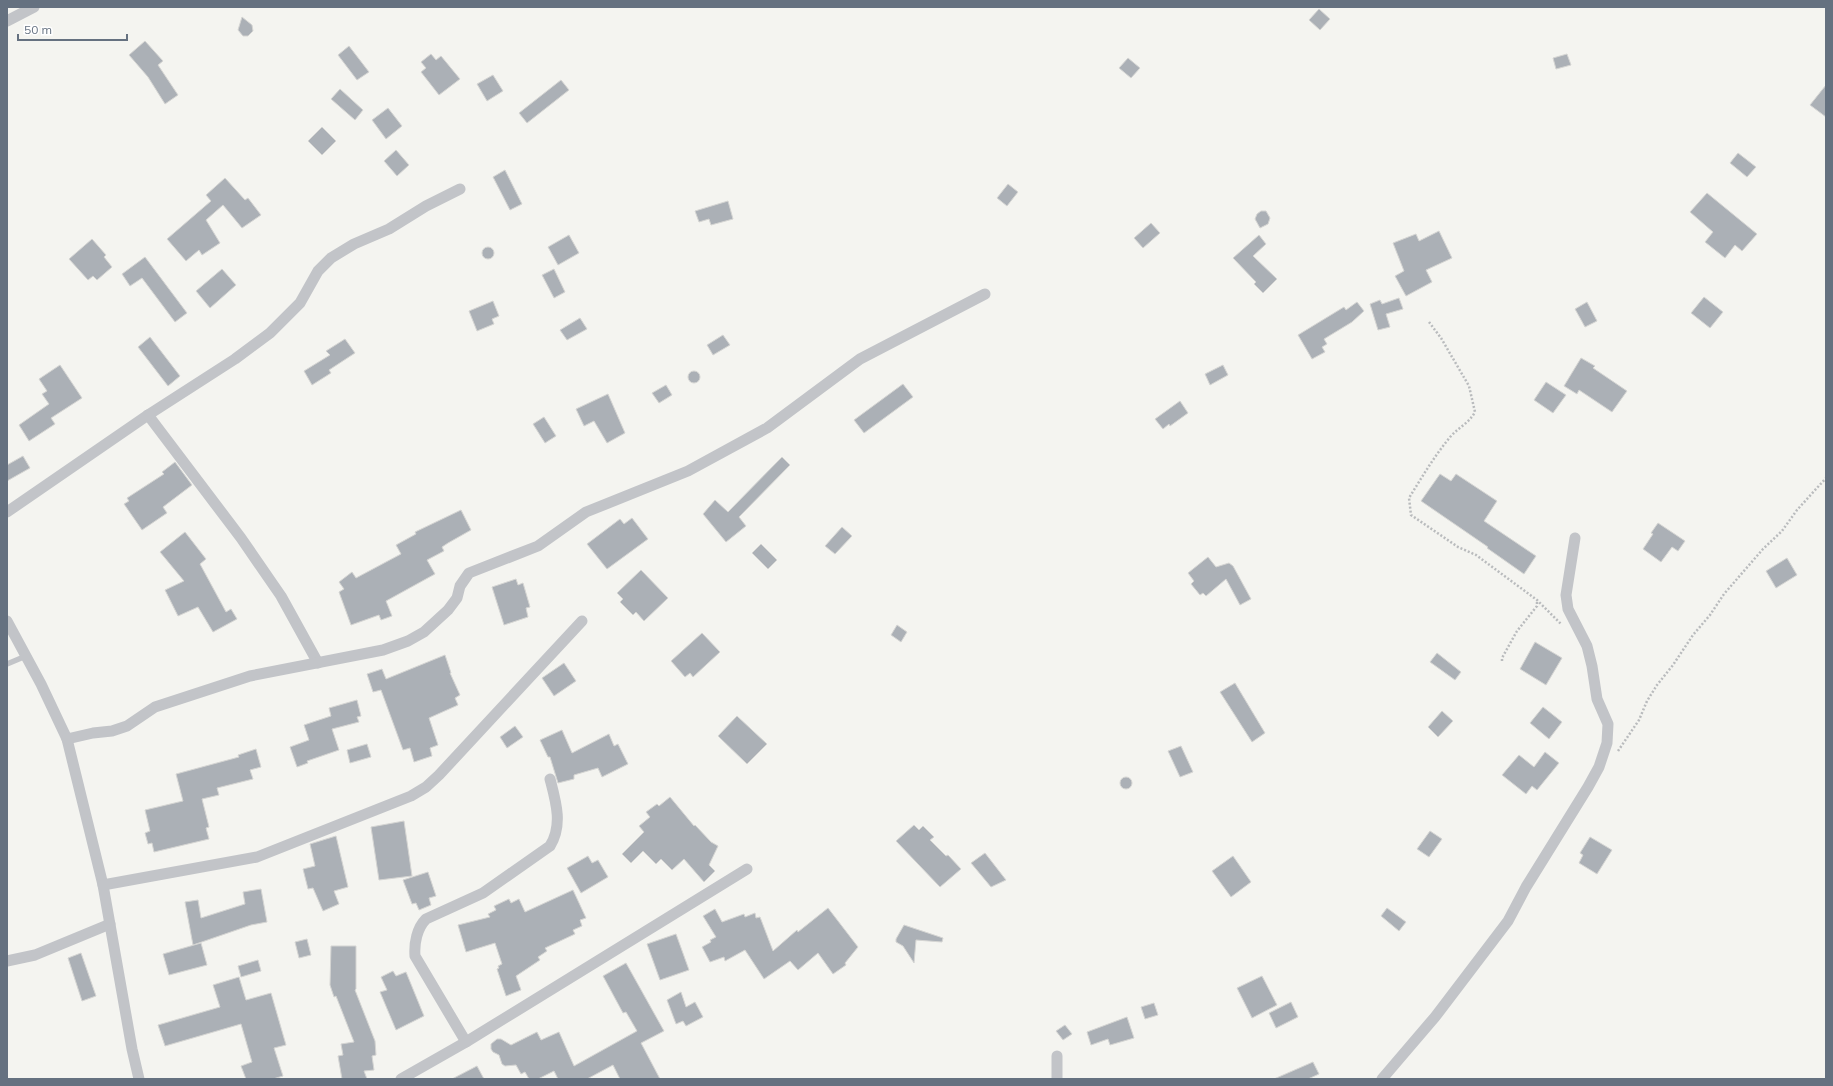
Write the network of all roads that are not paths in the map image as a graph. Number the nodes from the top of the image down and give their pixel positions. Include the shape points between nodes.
1 (34, 7) edge
2 (7, 21) edge
3 (460, 189) dead end
4 (985, 294) dead end
5 (148, 415) junction
6 (7, 512) edge
7 (1575, 538) dead end
8 (7, 621) edge
9 (582, 621) dead end
10 (26, 656) junction
11 (318, 663) junction
12 (7, 664) edge
13 (67, 739) junction
14 (550, 779) dead end
15 (747, 869) dead end
16 (103, 885) junction
17 (110, 924) junction
18 (7, 961) edge
19 (466, 1042) junction
20 (1057, 1056) dead end
21 (139, 1079) edge
22 (401, 1079) edge
23 (1057, 1079) edge
24 (1382, 1079) edge

1 - 2 street
3 - 5 street via 331,258 318,271 300,303 270,333 236,359
4 - 11 street via 860,359 767,428 695,468 586,512 538,546 469,573 448,610 424,632 408,641 383,650
5 - 6 street
5 - 11 street via 241,538 281,596
7 - 24 street via 1566,595 1568,609 1587,646 1597,699 1608,724 1607,743 1599,766 1508,921 1435,1017
8 - 10 street
9 - 16 street via 439,775 411,796 257,856
10 - 12 lane
10 - 13 street
11 - 13 street via 250,676 155,707 127,726
13 - 16 street
14 - 19 street via 556,802 558,826 550,846 483,893 426,919 417,935 415,956
15 - 19 street
16 - 17 street
17 - 18 street via 36,955
17 - 21 street
19 - 22 street
20 - 23 street

